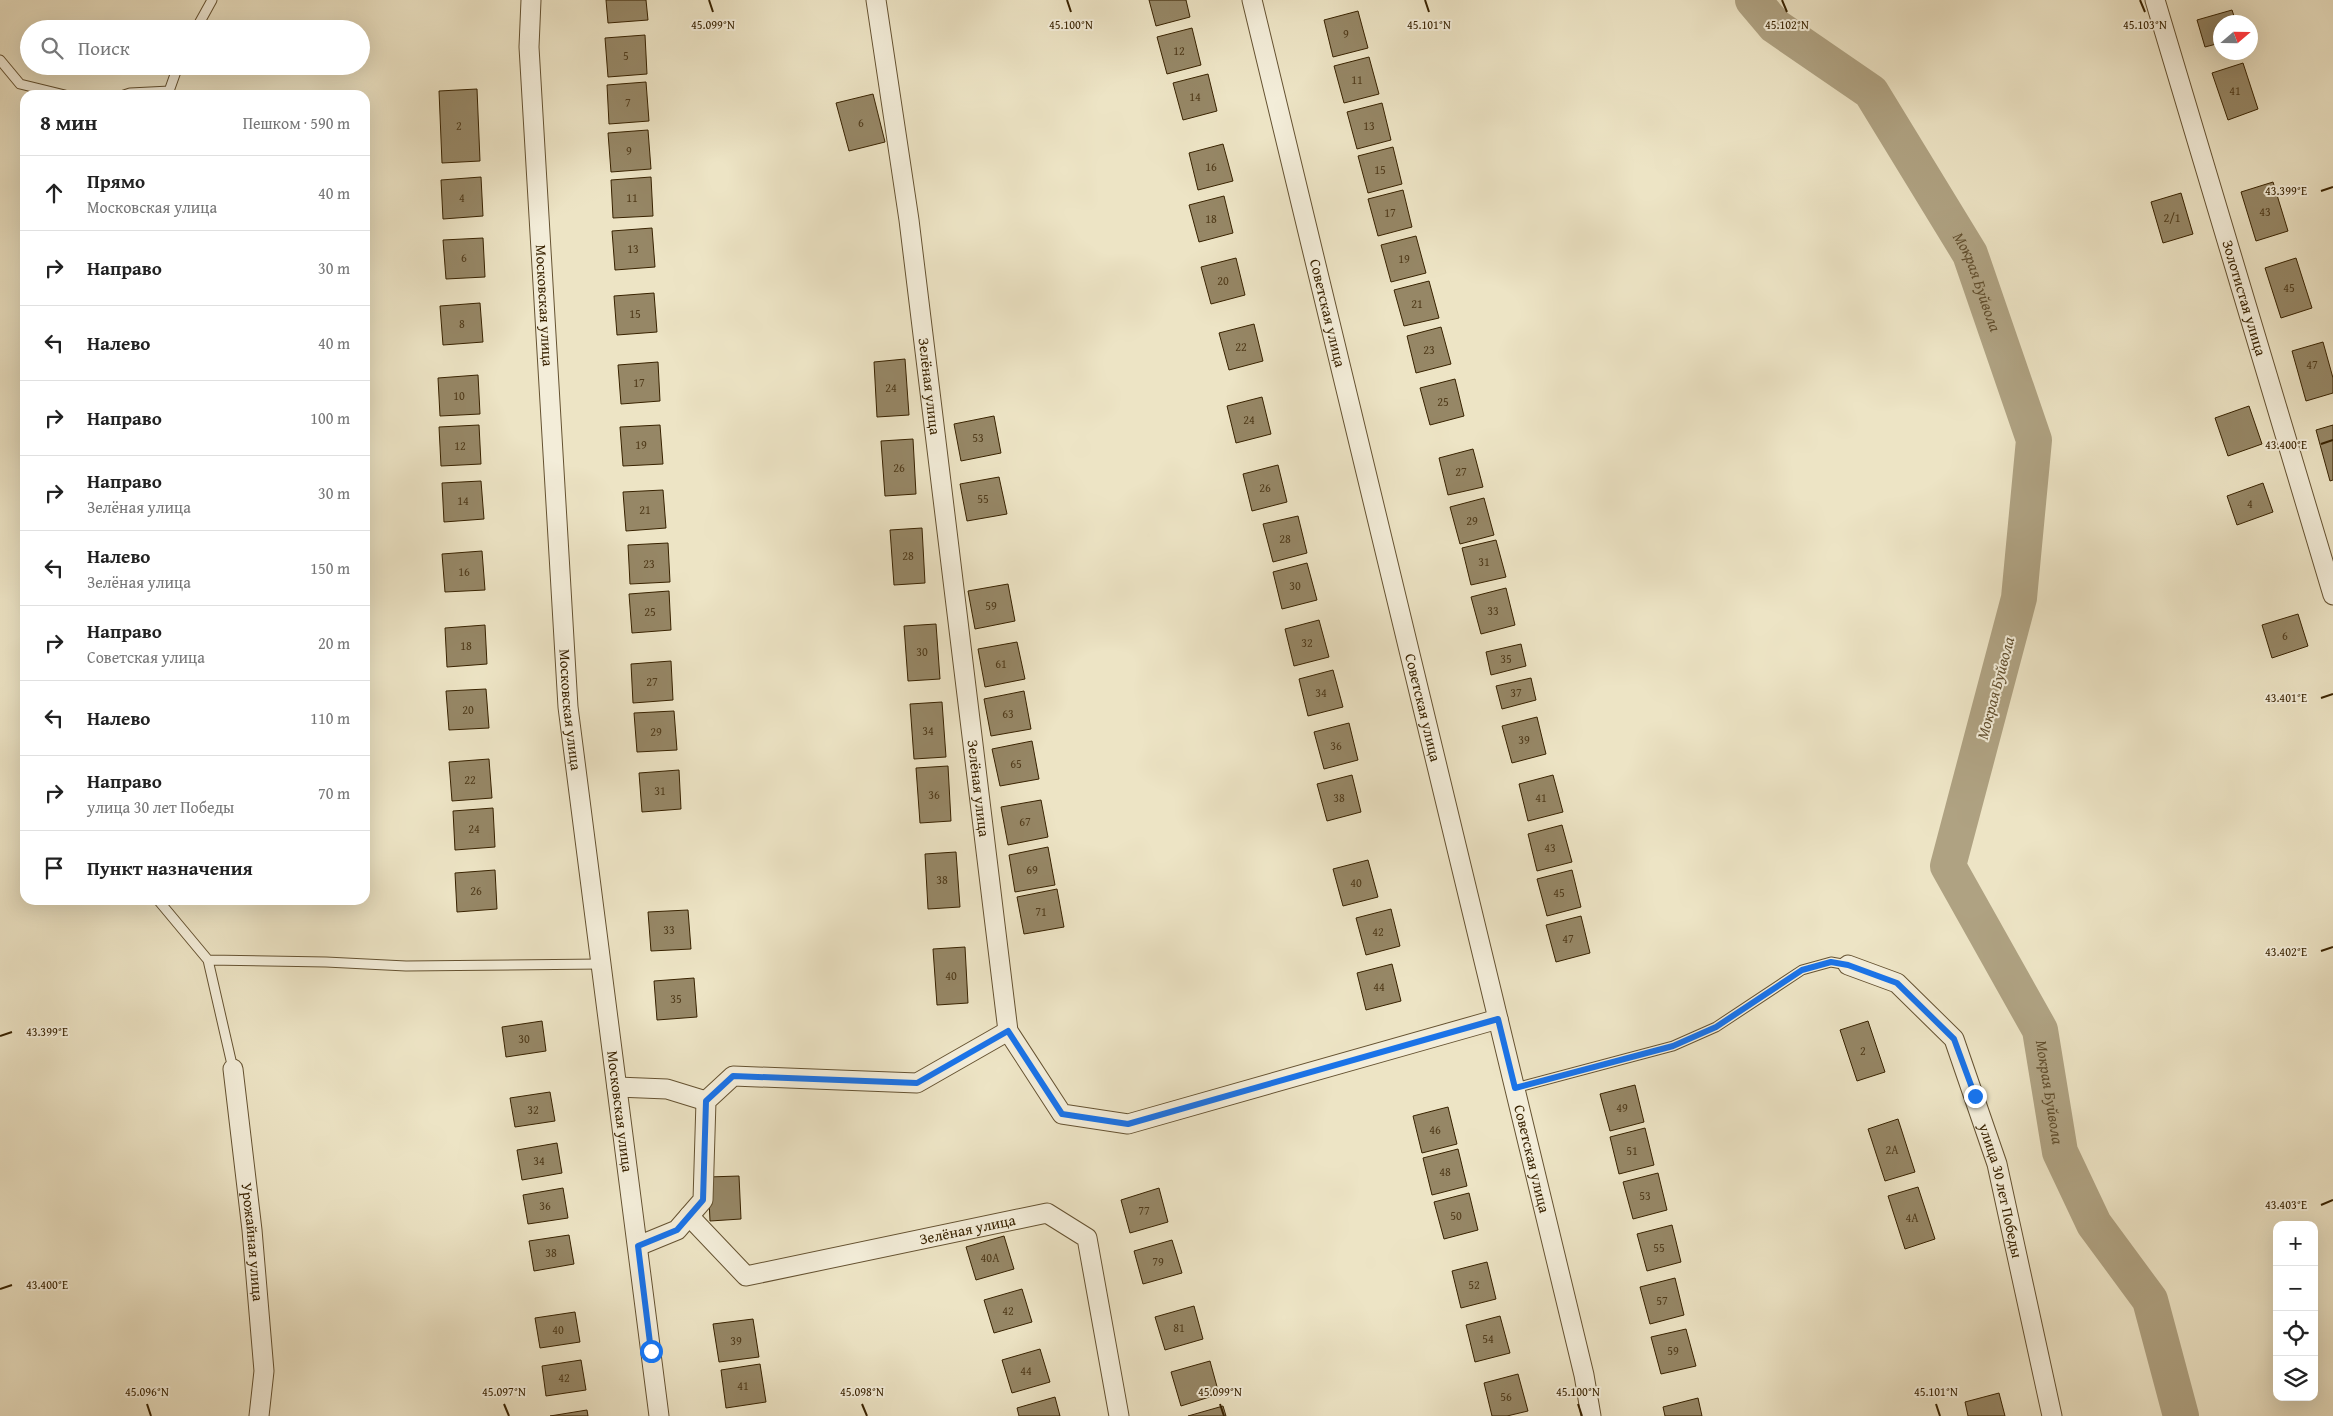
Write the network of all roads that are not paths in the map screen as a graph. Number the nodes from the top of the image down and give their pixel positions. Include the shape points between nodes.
1 (212, 0) edge
2 (531, 0) edge
3 (876, 0) edge
4 (1252, 0) edge
5 (2155, 0) edge
6 (201, 20) edge
7 (0, 60) edge
8 (175, 75) edge
9 (45, 90) edge
10 (170, 90) edge
11 (2333, 596) edge
12 (162, 905) edge
13 (208, 960) junction
14 (601, 964) junction
15 (1848, 965) joint
16 (1498, 1019) junction
17 (1008, 1031) junction
18 (234, 1069) joint
19 (617, 1086) junction
20 (1515, 1088) junction
21 (706, 1101) junction
22 (689, 1216) junction
23 (638, 1246) junction
24 (258, 1416) edge
25 (658, 1416) edge
26 (1119, 1416) edge
27 (1591, 1416) edge
28 (2052, 1416) edge

1 - 6 lane
2 - 14 street, Московская улица via 529,46 568,708
3 - 17 street, Зелёная улица via 909,220
4 - 16 street, Советская улица
5 - 11 street, Золотистая улица
7 - 9 lane via 20,84
8 - 10 lane
12 - 13 lane
13 - 14 lane via 406,966
13 - 18 lane
14 - 19 street, Московская улица
15 - 20 lane via 1831,962 1802,970 1716,1027 1673,1046
15 - 28 street, улица 30 лет Победы via 1897,983 1954,1039 1997,1164
16 - 17 street, Зелёная улица via 1128,1124 1062,1114
16 - 20 street, Советская улица
17 - 21 street via 917,1083 733,1076
18 - 24 street, Урожайная улица via 264,1371
19 - 21 street via 668,1089
19 - 23 street, Московская улица
20 - 27 street, Советская улица
21 - 22 street via 703,1200
22 - 23 street via 677,1230
22 - 26 street, Зелёная улица via 746,1276 1047,1212 1088,1238
23 - 25 street, Московская улица

